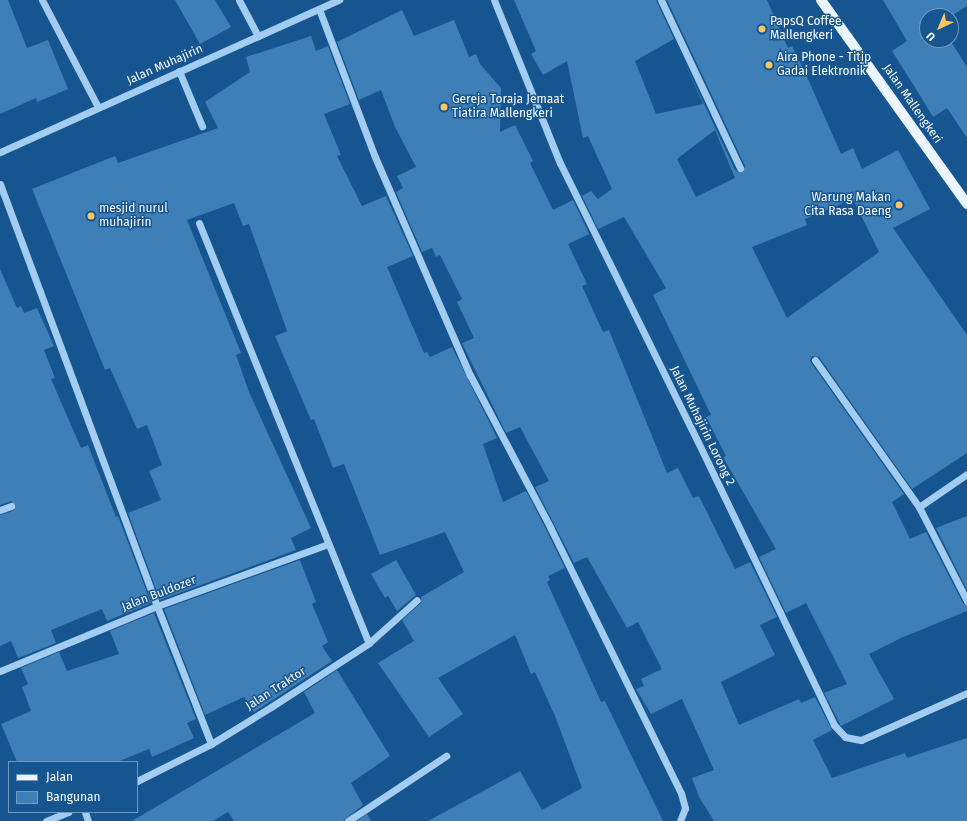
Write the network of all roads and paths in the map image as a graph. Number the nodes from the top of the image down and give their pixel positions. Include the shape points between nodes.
1 (42, 0) edge
2 (239, 0) edge
3 (339, 0) edge
4 (494, 0) edge
5 (661, 0) edge
6 (822, 0) edge
7 (319, 9) junction
8 (258, 36) junction
9 (178, 71) junction
10 (98, 107) junction
11 (202, 126) dead end
12 (0, 152) edge
13 (740, 168) dead end
14 (0, 184) edge
15 (967, 204) edge
16 (199, 223) dead end
17 (815, 360) dead end
18 (967, 474) edge
19 (11, 506) dead end
20 (919, 507) junction
21 (0, 510) edge
22 (328, 544) junction
23 (417, 600) dead end
24 (967, 601) edge
25 (157, 606) junction
26 (369, 643) junction
27 (0, 672) edge
28 (967, 693) edge
29 (212, 744) junction
30 (446, 756) dead end
31 (138, 781) edge
32 (66, 813) edge
33 (46, 821) edge
34 (348, 821) edge
35 (680, 821) edge

1 - 10 street
2 - 8 street
3 - 7 street, Jalan Muhajirin
4 - 28 street, Jalan Muhajirin Lorong 2 via 560,163 695,435 834,725 845,737 861,740
5 - 13 street
6 - 15 main road, Jalan Mallengkeri
7 - 8 street, Jalan Muhajirin
7 - 35 street via 375,156 470,375 550,527 681,793 685,808
8 - 9 street, Jalan Muhajirin
9 - 10 street, Jalan Muhajirin
9 - 11 street
10 - 12 street, Jalan Muhajirin
14 - 25 street
16 - 22 street
17 - 20 street
18 - 20 street
19 - 21 street
20 - 24 street
22 - 25 street, Jalan Buldozer
22 - 26 street
23 - 26 street, Jalan Traktor
25 - 27 street, Jalan Buldozer
25 - 29 street
26 - 29 street, Jalan Traktor
29 - 31 street, Jalan Traktor
30 - 34 street
32 - 33 street

